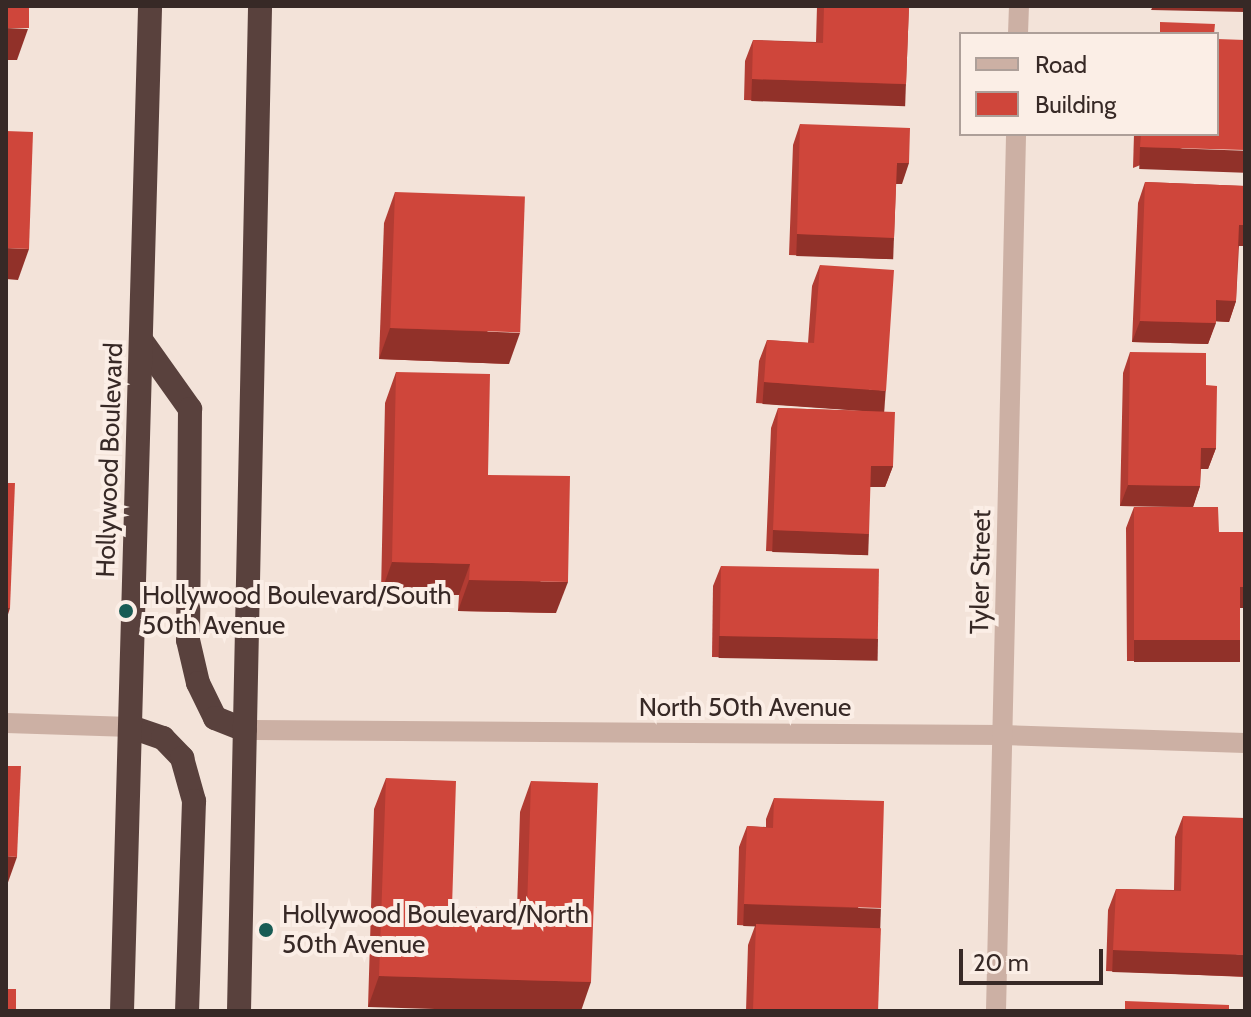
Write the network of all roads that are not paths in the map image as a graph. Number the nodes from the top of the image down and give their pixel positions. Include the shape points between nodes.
1 (150, 6) edge
2 (260, 6) edge
3 (1019, 6) edge
4 (1018, 32) edge
5 (1016, 136) edge
6 (141, 340) junction
7 (6, 723) edge
8 (131, 727) junction
9 (245, 730) junction
10 (1003, 735) junction
11 (1245, 743) edge
12 (122, 1011) edge
13 (187, 1011) edge
14 (239, 1011) edge
15 (996, 1011) edge

1 - 6 highway, Hollywood Boulevard
2 - 9 highway
3 - 4 street
5 - 10 street, Tyler Street
6 - 8 highway, Hollywood Boulevard
6 - 9 highway via 190,409 188,640 198,683 215,718
7 - 8 street
8 - 12 highway, Hollywood Boulevard
8 - 13 highway via 163,738 182,758 194,801
9 - 10 street, North 50th Avenue
9 - 14 highway
10 - 11 street, North 50th Avenue
10 - 15 street, Tyler Street

